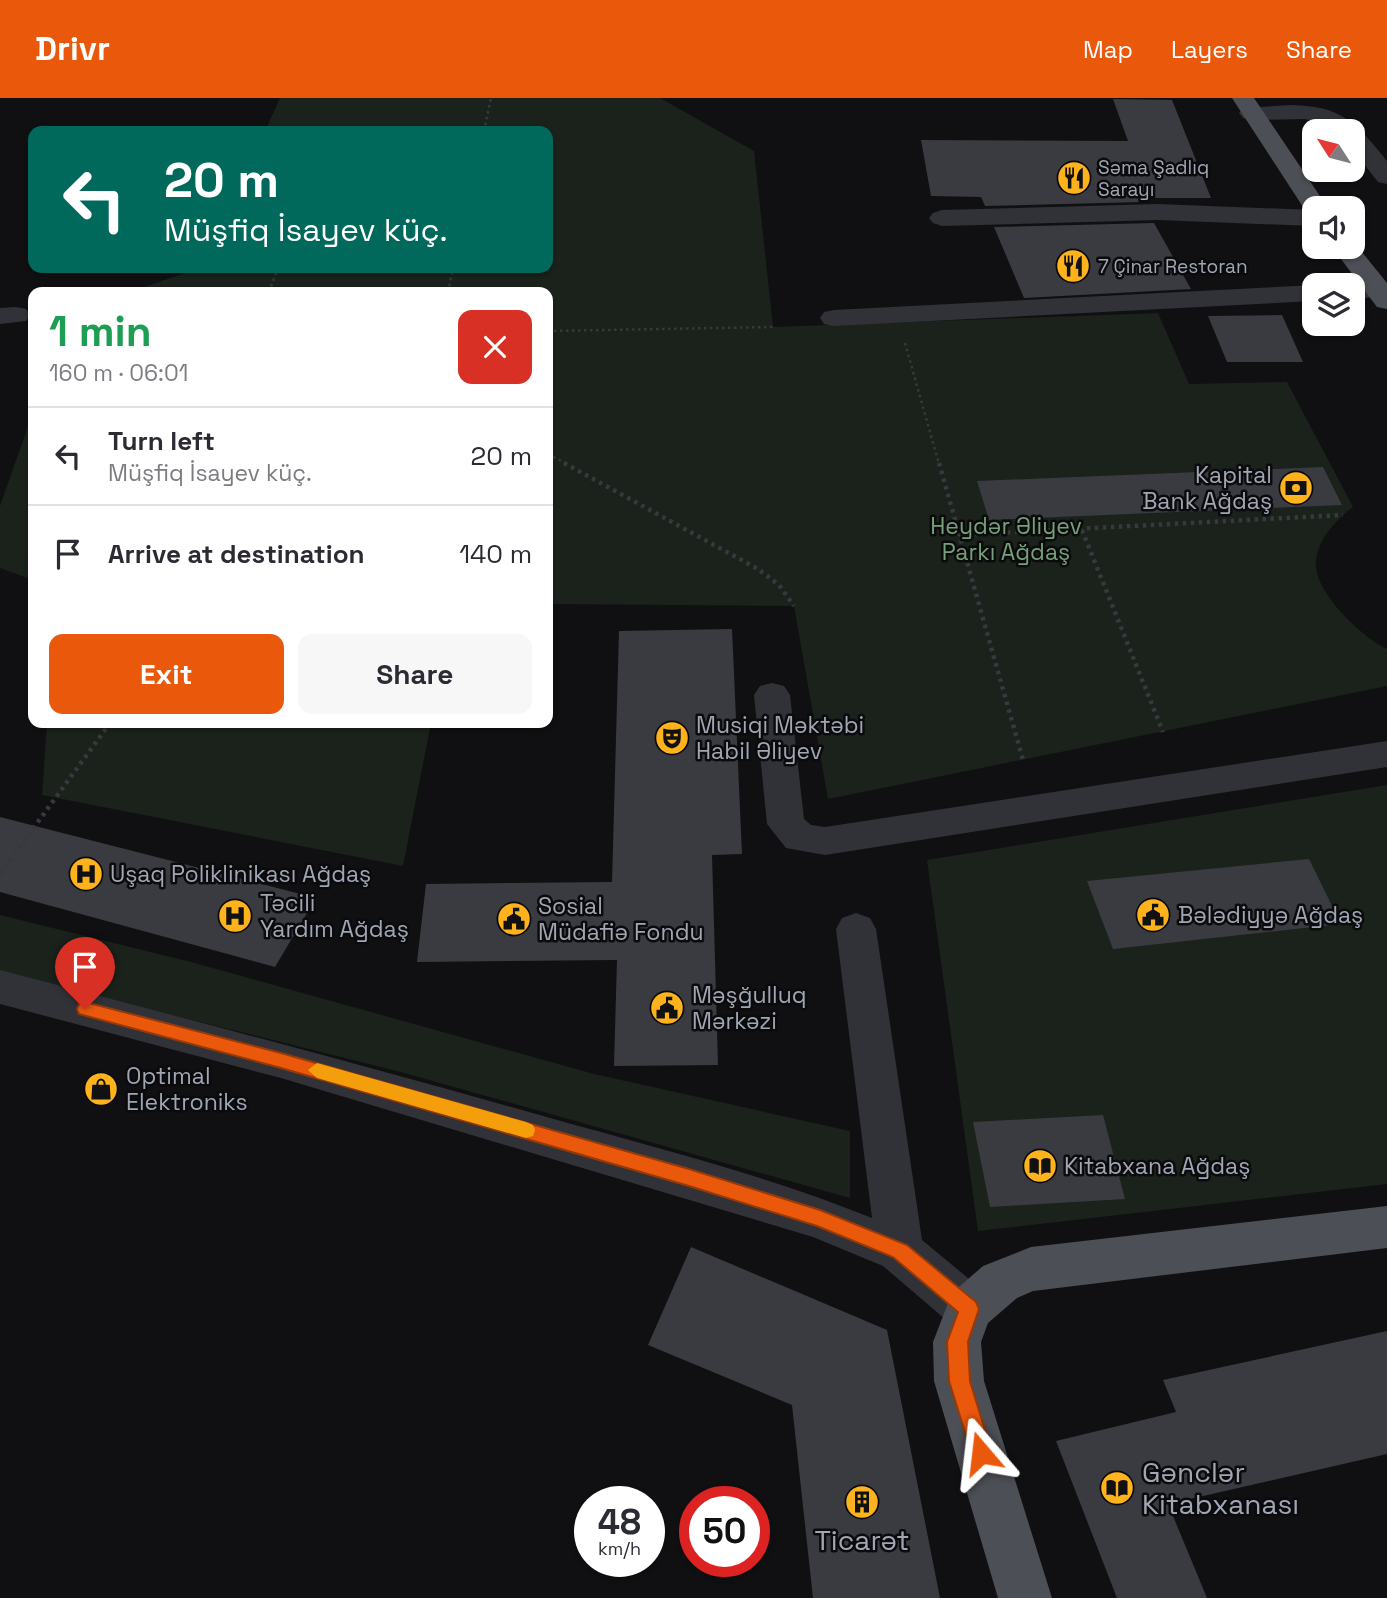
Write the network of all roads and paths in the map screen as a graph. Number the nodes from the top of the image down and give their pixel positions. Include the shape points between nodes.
1 (491, 98) edge
2 (1247, 106) edge
3 (1338, 119) edge
4 (485, 126) edge
5 (1365, 150) edge
6 (1387, 177) edge
7 (1308, 196) edge
8 (942, 218) dead end
9 (1302, 218) edge
10 (1352, 259) edge
11 (1302, 294) edge
12 (1373, 294) edge
13 (834, 318) dead end
14 (773, 327) dead end
15 (553, 331) edge
16 (903, 338) dead end
17 (553, 457) edge
18 (1343, 515) dead end
19 (1082, 530) junction
20 (959, 535) junction
21 (794, 606) dead end
22 (772, 695) dead end
23 (106, 728) edge
24 (1163, 732) dead end
25 (1387, 754) edge
26 (1023, 760) dead end
27 (0, 874) edge
28 (856, 929) dead end
29 (0, 987) edge
30 (1387, 1227) edge
31 (900, 1251) junction
32 (969, 1309) junction
33 (1025, 1598) edge

1 - 4 path
2 - 3 street
2 - 7 main road
5 - 6 street
8 - 9 street via 1158,212
10 - 12 main road
11 - 13 street
14 - 15 path
16 - 20 path
17 - 21 path via 758,569 779,585
18 - 19 path
19 - 20 path
19 - 24 path
20 - 26 path
22 - 25 street via 786,824 800,838 825,841
23 - 27 path
28 - 31 street
29 - 31 street via 281,1060 676,1174 820,1218
30 - 32 main road via 1031,1269 1000,1282
31 - 32 street
32 - 33 main road via 957,1342 959,1381

